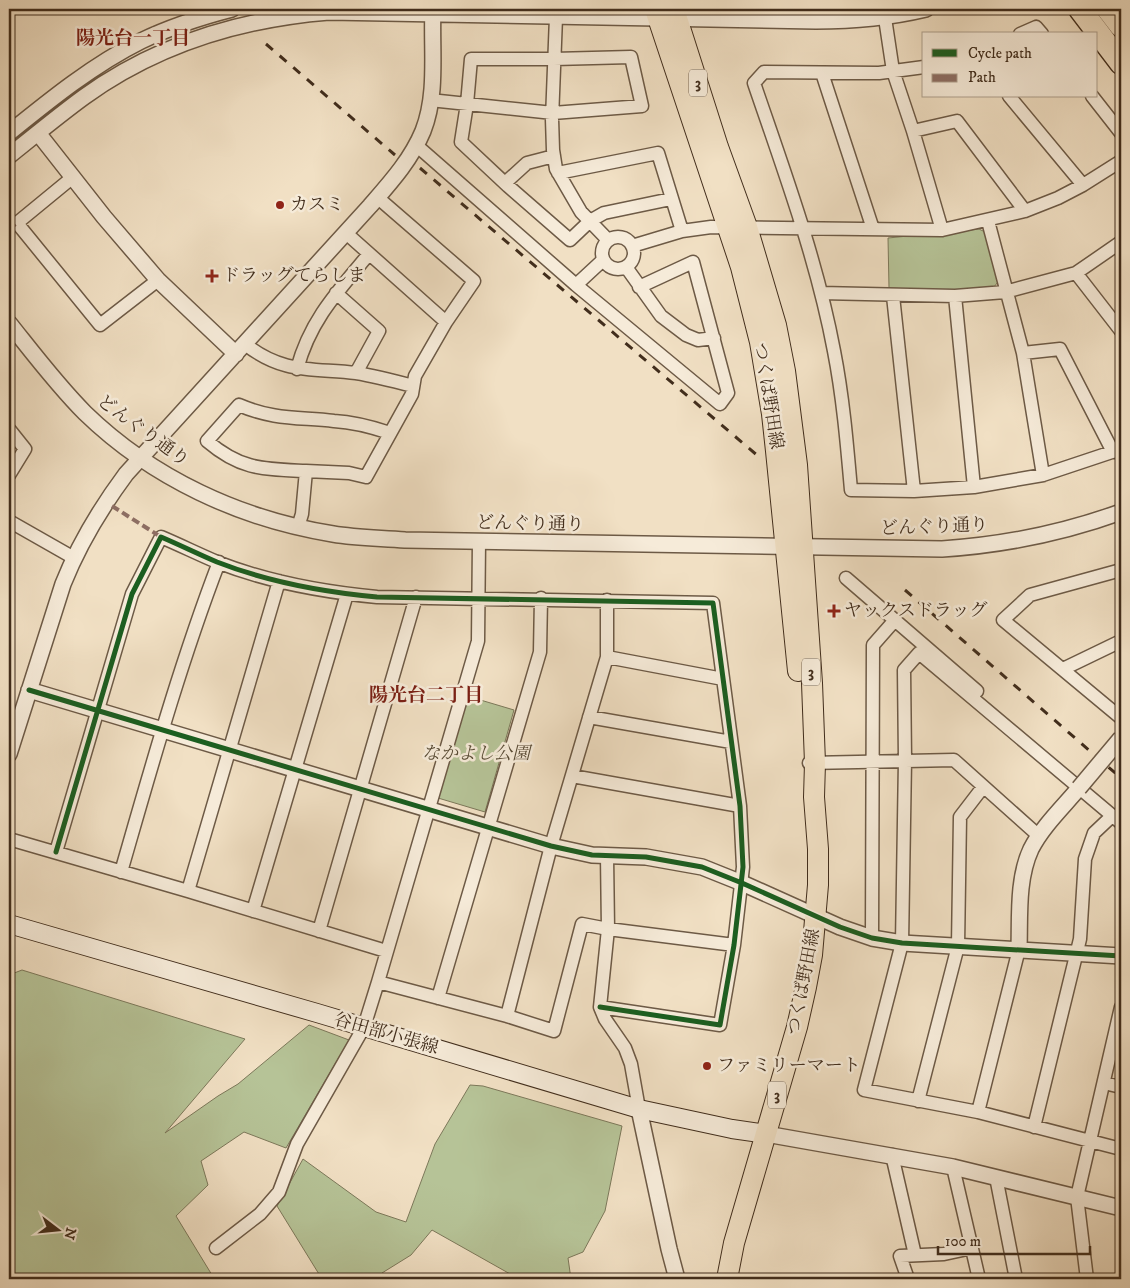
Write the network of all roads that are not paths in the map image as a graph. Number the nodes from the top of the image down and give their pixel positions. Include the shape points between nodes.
1 (232, 9) edge
2 (926, 9) edge
3 (1080, 9) edge
4 (1108, 9) edge
5 (433, 12) edge
6 (666, 14) edge
7 (556, 17) junction
8 (885, 18) junction
9 (1121, 26) edge
10 (1025, 32) edge
11 (1040, 32) edge
12 (1097, 32) edge
13 (1098, 33) edge
14 (554, 59) junction
15 (1121, 63) edge
16 (922, 67) edge
17 (893, 72) junction
18 (822, 73) junction
19 (1011, 98) edge
20 (1094, 98) edge
21 (430, 100) junction
22 (467, 104) junction
23 (552, 113) junction
24 (913, 131) junction
25 (9, 133) edge
26 (38, 133) junction
27 (1121, 133) edge
28 (416, 145) junction
29 (9, 156) edge
30 (554, 156) junction
31 (1121, 161) edge
32 (558, 173) junction
33 (73, 178) junction
34 (504, 183) junction
35 (1083, 186) junction
36 (377, 197) junction
37 (671, 199) junction
38 (1024, 211) junction
39 (988, 220) junction
40 (590, 221) junction
41 (738, 227) junction
42 (802, 228) junction
43 (873, 229) junction
44 (942, 230) junction
45 (682, 231) junction
46 (346, 233) junction
47 (608, 240) junction
48 (1121, 242) edge
49 (632, 246) junction
50 (369, 254) junction
51 (603, 260) junction
52 (626, 267) junction
53 (1076, 273) junction
54 (158, 280) junction
55 (576, 285) junction
56 (639, 287) junction
57 (1005, 292) junction
58 (336, 293) junction
59 (820, 293) junction
60 (894, 296) junction
61 (955, 296) junction
62 (446, 322) junction
63 (9, 323) edge
64 (1121, 331) edge
65 (714, 338) junction
66 (240, 349) junction
67 (1022, 353) junction
68 (297, 369) junction
69 (356, 373) junction
70 (413, 386) junction
71 (9, 429) edge
72 (390, 433) junction
73 (1117, 450) edge
74 (141, 458) junction
75 (306, 471) junction
76 (9, 475) edge
77 (1043, 475) junction
78 (974, 487) junction
79 (914, 491) junction
80 (1121, 512) edge
81 (9, 521) edge
82 (298, 527) junction
83 (479, 541) junction
84 (794, 547) junction
85 (74, 558) junction
86 (219, 562) junction
87 (1121, 570) edge
88 (846, 578) dead end
89 (279, 581) junction
90 (347, 594) junction
91 (416, 597) junction
92 (479, 598) junction
93 (541, 598) junction
94 (607, 600) junction
95 (896, 620) junction
96 (1121, 641) edge
97 (606, 658) junction
98 (1063, 669) junction
99 (723, 678) junction
100 (29, 690) junction
101 (97, 710) junction
102 (589, 717) junction
103 (1121, 718) edge
104 (162, 730) junction
105 (1121, 738) edge
106 (731, 742) junction
107 (229, 750) junction
108 (9, 754) edge
109 (905, 760) junction
110 (873, 761) junction
111 (811, 763) junction
112 (295, 770) junction
113 (572, 776) junction
114 (983, 787) junction
115 (1079, 788) junction
116 (362, 790) junction
117 (740, 806) junction
118 (428, 810) junction
119 (1117, 819) edge
120 (489, 827) junction
121 (1039, 836) junction
122 (9, 839) edge
123 (551, 846) junction
124 (56, 852) junction
125 (607, 856) junction
126 (120, 872) junction
127 (742, 883) junction
128 (188, 891) junction
129 (253, 911) junction
130 (816, 917) junction
131 (9, 924) edge
132 (608, 929) junction
133 (319, 931) junction
134 (872, 938) junction
135 (902, 943) junction
136 (734, 945) junction
137 (958, 946) junction
138 (1018, 949) junction
139 (386, 951) junction
140 (1076, 954) junction
141 (1121, 956) edge
142 (378, 982) junction
143 (438, 998) junction
144 (600, 1007) junction
145 (1121, 1007) edge
146 (507, 1016) junction
147 (364, 1027) junction
148 (1104, 1083) junction
149 (1121, 1087) edge
150 (918, 1101) junction
151 (639, 1109) junction
152 (978, 1112) junction
153 (1034, 1127) junction
154 (766, 1134) junction
155 (1090, 1141) junction
156 (1121, 1149) edge
157 (892, 1155) junction
158 (953, 1167) junction
159 (996, 1177) junction
160 (1077, 1197) junction
161 (1121, 1208) edge
162 (216, 1248) dead end
163 (972, 1248) junction
164 (915, 1255) junction
165 (678, 1279) edge
166 (727, 1279) edge
167 (908, 1279) edge
168 (979, 1279) edge
169 (1016, 1279) edge
170 (1087, 1279) edge

1 - 25 street via 164,31 119,53 71,84
2 - 8 street
3 - 12 highway
4 - 9 highway
5 - 7 street
5 - 21 street
5 - 26 street via 329,12 273,18 222,30 162,52 126,70
6 - 7 street
6 - 8 street via 816,21
6 - 41 main road, つくば野田線 / 3 via 718,147
7 - 14 street
8 - 17 street
10 - 11 street via 1036,27
13 - 15 highway
14 - 22 street via 471,59
14 - 23 street
14 - 23 street via 631,57 642,106
16 - 17 street
17 - 18 street
17 - 24 street
18 - 42 street via 764,72 754,83
18 - 43 street
19 - 35 street
20 - 27 street
21 - 22 street
21 - 28 street
22 - 23 street
22 - 34 street via 461,142
23 - 30 street
24 - 38 street via 957,121
24 - 44 street
26 - 29 street
26 - 33 street
28 - 36 street via 396,176
28 - 55 street
30 - 32 street
30 - 34 street via 527,164
31 - 35 street
32 - 37 street via 658,153
32 - 40 street
33 - 54 street
33 - 54 street via 17,223 100,325
34 - 40 street via 570,240
35 - 38 street
36 - 46 street
36 - 62 street via 474,281
37 - 40 street via 604,213
37 - 45 street
38 - 39 street
39 - 44 street
39 - 57 street
40 - 47 street
41 - 42 street
41 - 45 street
41 - 84 main road, つくば野田線 / 3 via 776,325 785,371 797,465
42 - 43 street
42 - 59 street
43 - 44 street
45 - 49 street
46 - 50 street
46 - 66 street
47 - 49 street via 624,238
47 - 51 street via 602,249
48 - 53 street
49 - 52 street via 632,260
50 - 58 street
50 - 62 street
51 - 52 street via 616,270
51 - 55 street
52 - 56 street
53 - 57 street
53 - 64 street
54 - 66 street
55 - 65 street via 720,404 728,393
56 - 65 street via 661,316 686,335 698,340
56 - 65 street via 693,262
57 - 61 street
57 - 67 street
58 - 68 street via 308,336
58 - 69 street via 379,331
59 - 60 street
59 - 79 street via 845,418 851,490
60 - 61 street
60 - 79 street
61 - 78 street
62 - 70 street via 415,376
63 - 74 street, どんぐり通り via 84,412
66 - 68 street
66 - 74 street
67 - 73 street via 1060,350
67 - 77 street
68 - 69 street
69 - 70 street
70 - 72 street via 412,394
71 - 76 street via 26,449
72 - 75 street via 366,477
72 - 75 street via 334,420 270,416 239,405 207,441 223,454 252,467
73 - 77 street
74 - 82 street, どんぐり通り via 212,499
74 - 85 street via 105,503
75 - 82 street
77 - 78 street
78 - 79 street
80 - 84 street, どんぐり通り via 1057,532 965,547
81 - 85 street
82 - 83 street, どんぐり通り via 366,538
83 - 84 street, どんぐり通り
83 - 92 street
84 - 111 main road, つくば野田線 / 3
85 - 100 street
86 - 89 street
86 - 101 street via 161,536 132,594
86 - 104 street
87 - 98 street via 1030,595 1003,620
88 - 95 street
89 - 90 street
89 - 107 street
90 - 91 street
90 - 112 street
91 - 92 street
91 - 116 street
92 - 93 street
92 - 118 street via 478,642
93 - 94 street
93 - 120 street via 540,652
94 - 97 street
94 - 99 street via 713,603
95 - 110 street via 873,645
95 - 115 street via 1073,774
96 - 98 street
97 - 99 street
97 - 102 street
98 - 103 street
99 - 106 street
100 - 101 street
100 - 108 street
101 - 104 street
101 - 124 street
102 - 106 street
102 - 113 street
104 - 107 street
104 - 126 street
105 - 115 street, bridge
106 - 117 street
107 - 112 street
107 - 128 street
109 - 110 street
109 - 114 street via 954,760
109 - 115 street via 904,670 919,653
109 - 135 street
110 - 111 street
110 - 134 street
111 - 130 main road, つくば野田線 / 3 via 818,849
112 - 116 street
112 - 129 street
113 - 117 street
113 - 123 street
114 - 121 street
114 - 137 street via 960,817
115 - 119 street
115 - 121 street
116 - 118 street
116 - 133 street
117 - 127 street
118 - 120 street
118 - 139 street
119 - 140 street via 1094,833 1085,860 1080,939
120 - 123 street
120 - 143 street
121 - 138 street via 1022,881
122 - 124 street
123 - 125 street
123 - 146 street
124 - 126 street
125 - 127 street via 646,857 683,863
125 - 132 street
126 - 128 street
127 - 130 street
127 - 136 street
128 - 129 street
129 - 133 street
130 - 134 street
130 - 154 main road, つくば野田線 / 3 via 797,1027
131 - 147 main road, 谷田部小張線
132 - 136 street
132 - 144 street
132 - 146 street via 582,924 554,1031
133 - 139 street
134 - 135 street
135 - 137 street
135 - 150 street via 864,1090
136 - 144 street via 720,1025
137 - 138 street
137 - 150 street
138 - 140 street
138 - 152 street
139 - 142 street
140 - 141 street
140 - 153 street
142 - 143 street
142 - 147 street
143 - 146 street
144 - 151 street via 625,1048
145 - 148 street
147 - 151 main road, 谷田部小張線
147 - 162 street via 297,1144 279,1192 260,1214
148 - 149 street
148 - 155 street
150 - 152 street
151 - 154 main road, 谷田部小張線
151 - 165 street via 668,1249
152 - 153 street
153 - 155 street
154 - 157 street
154 - 166 main road, つくば野田線 / 3
155 - 156 street
155 - 160 street
157 - 158 street
157 - 164 street
158 - 159 street
158 - 163 street
159 - 160 street
159 - 169 street
160 - 161 street
160 - 170 street
163 - 164 street via 944,1254
163 - 168 street
164 - 167 street via 900,1256

